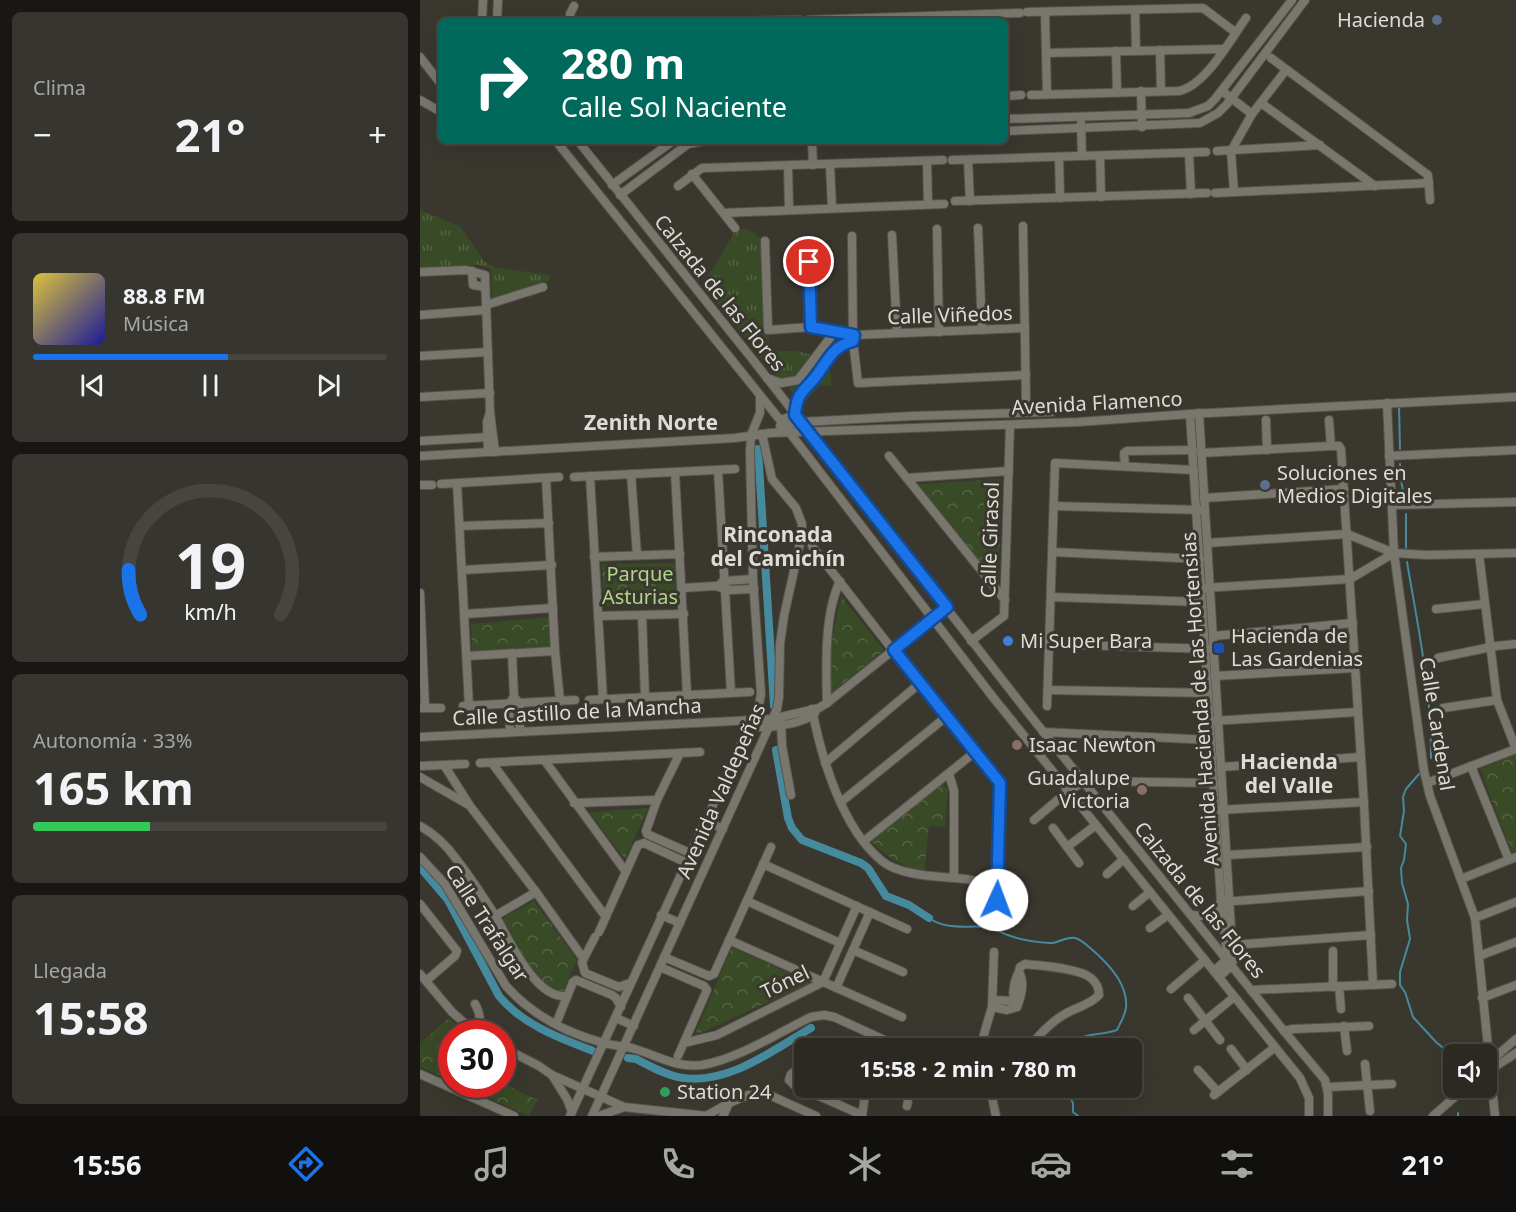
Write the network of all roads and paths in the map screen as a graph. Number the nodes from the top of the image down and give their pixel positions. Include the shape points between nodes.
1 (483, 0) edge
2 (498, 0) edge
3 (1292, 0) edge
4 (1305, 0) edge
5 (574, 6) dead end
6 (1136, 10) junction
7 (1045, 12) junction
8 (1001, 17) edge
9 (482, 18) edge
10 (497, 18) edge
11 (571, 18) edge
12 (958, 18) edge
13 (1246, 18) dead end
14 (1271, 26) junction
15 (1236, 32) junction
16 (1280, 33) junction
17 (1223, 49) junction
18 (1160, 50) junction
19 (1116, 51) junction
20 (1136, 51) junction
21 (1046, 52) junction
22 (420, 57) edge
23 (1271, 58) dead end
24 (1286, 70) junction
25 (438, 80) edge
26 (1141, 91) junction
27 (1161, 91) junction
28 (1222, 91) junction
29 (1117, 92) junction
30 (1047, 94) junction
31 (1008, 96) edge
32 (1231, 98) junction
33 (420, 100) edge
34 (1261, 103) junction
35 (438, 110) edge
36 (1252, 114) junction
37 (1142, 115) junction
38 (1081, 117) junction
39 (1008, 119) edge
40 (1142, 127) junction
41 (1081, 129) junction
42 (1008, 131) edge
43 (558, 144) edge
44 (578, 144) edge
45 (580, 144) edge
46 (669, 144) edge
47 (688, 144) edge
48 (812, 144) edge
49 (1320, 146) junction
50 (1217, 151) dead end
51 (1231, 151) junction
52 (1206, 152) dead end
53 (1189, 153) junction
54 (567, 156) junction
55 (1082, 156) junction
56 (1100, 156) junction
57 (1059, 157) junction
58 (968, 160) junction
59 (927, 161) junction
60 (813, 165) junction
61 (830, 165) junction
62 (788, 166) junction
63 (692, 174) junction
64 (1429, 183) junction
65 (612, 184) junction
66 (678, 186) dead end
67 (1375, 186) junction
68 (1234, 192) junction
69 (1191, 194) junction
70 (620, 195) junction
71 (1101, 197) junction
72 (1060, 198) junction
73 (1430, 200) dead end
74 (955, 201) dead end
75 (970, 201) junction
76 (928, 204) junction
77 (944, 204) dead end
78 (832, 208) junction
79 (789, 210) junction
80 (724, 213) junction
81 (644, 224) junction
82 (1023, 226) dead end
83 (735, 228) dead end
84 (978, 228) dead end
85 (937, 229) dead end
86 (631, 234) junction
87 (892, 235) dead end
88 (852, 236) dead end
89 (765, 241) dead end
90 (808, 241) dead end
91 (472, 271) junction
92 (420, 272) edge
93 (485, 287) junction
94 (543, 287) dead end
95 (486, 307) junction
96 (420, 315) edge
97 (811, 327) junction
98 (1025, 328) junction
99 (836, 330) junction
100 (982, 330) junction
101 (939, 332) junction
102 (897, 333) junction
103 (854, 338) junction
104 (830, 339) junction
105 (837, 348) junction
106 (488, 352) junction
107 (420, 356) edge
108 (753, 360) junction
109 (739, 371) junction
110 (1026, 375) junction
111 (765, 377) junction
112 (791, 382) junction
113 (490, 393) junction
114 (800, 395) junction
115 (760, 396) junction
116 (420, 397) edge
117 (1516, 397) edge
118 (1026, 400) dead end
119 (1387, 403) junction
120 (1052, 412) dead end
121 (1195, 413) junction
122 (913, 416) junction
123 (798, 419) junction
124 (1266, 420) dead end
125 (1329, 420) dead end
126 (781, 422) junction
127 (1010, 425) junction
128 (914, 427) junction
129 (809, 432) junction
130 (789, 433) junction
131 (766, 434) junction
132 (752, 435) junction
133 (491, 437) junction
134 (420, 441) edge
135 (1336, 447) junction
136 (1267, 450) junction
137 (1516, 450) edge
138 (492, 452) junction
139 (1197, 452) junction
140 (420, 456) edge
141 (889, 456) dead end
142 (1389, 456) junction
143 (1125, 466) junction
144 (735, 469) dead end
145 (718, 470) junction
146 (1194, 470) junction
147 (1009, 471) junction
148 (675, 472) junction
149 (631, 474) junction
150 (590, 476) junction
151 (559, 477) dead end
152 (574, 477) dead end
153 (546, 478) junction
154 (906, 478) junction
155 (457, 483) junction
156 (420, 485) edge
157 (1344, 489) junction
158 (1204, 498) junction
159 (1516, 502) edge
160 (1392, 505) junction
161 (1054, 506) junction
162 (1201, 510) junction
163 (549, 524) junction
164 (460, 526) junction
165 (1347, 534) junction
166 (1207, 543) junction
167 (812, 546) dead end
168 (1053, 552) junction
169 (1394, 553) junction
170 (680, 554) junction
171 (1479, 554) junction
172 (1516, 554) edge
173 (637, 555) junction
174 (594, 557) junction
175 (1200, 558) junction
176 (552, 566) junction
177 (463, 570) junction
178 (753, 579) junction
179 (1350, 579) junction
180 (840, 581) junction
181 (725, 585) junction
182 (1206, 587) junction
183 (682, 588) junction
184 (754, 589) junction
185 (420, 593) edge
186 (1051, 597) junction
187 (1005, 600) junction
188 (1202, 602) junction
189 (1485, 604) junction
190 (947, 607) junction
191 (553, 608) junction
192 (1436, 609) dead end
193 (465, 614) junction
194 (684, 614) junction
195 (421, 615) edge
196 (642, 615) junction
197 (598, 616) junction
198 (933, 617) junction
199 (1353, 623) junction
200 (1213, 636) junction
201 (971, 641) junction
202 (1049, 644) junction
203 (1516, 644) edge
204 (1490, 648) junction
205 (1209, 649) junction
206 (894, 650) junction
207 (555, 651) junction
208 (512, 653) junction
209 (467, 656) junction
210 (422, 658) edge
211 (1438, 658) dead end
212 (1356, 668) junction
213 (1215, 676) junction
214 (919, 684) junction
215 (1048, 690) junction
216 (750, 692) dead end
217 (731, 693) junction
218 (1208, 693) junction
219 (687, 695) junction
220 (645, 697) junction
221 (603, 699) junction
222 (575, 700) dead end
223 (589, 700) dead end
224 (1497, 700) junction
225 (514, 701) junction
226 (560, 701) junction
227 (1047, 706) dead end
228 (423, 708) edge
229 (441, 708) dead end
230 (1443, 708) dead end
231 (818, 709) junction
232 (1358, 712) junction
233 (946, 717) junction
234 (781, 720) junction
235 (1033, 720) junction
236 (1214, 721) junction
237 (750, 723) junction
238 (770, 723) junction
239 (1020, 730) junction
240 (520, 731) junction
241 (510, 732) junction
242 (1043, 732) junction
243 (420, 737) edge
244 (1211, 740) junction
245 (1516, 749) edge
246 (700, 752) dead end
247 (975, 752) junction
248 (680, 753) junction
249 (1361, 757) junction
250 (545, 761) junction
251 (480, 763) dead end
252 (492, 763) junction
253 (825, 763) junction
254 (465, 764) dead end
255 (444, 765) junction
256 (420, 766) edge
257 (1472, 766) junction
258 (1221, 767) junction
259 (949, 774) junction
260 (420, 777) edge
261 (1084, 781) junction
262 (1214, 783) junction
263 (1427, 783) junction
264 (1068, 790) junction
265 (791, 795) dead end
266 (657, 800) junction
267 (841, 802) junction
268 (1364, 802) junction
269 (574, 803) junction
270 (470, 806) junction
271 (1220, 810) junction
272 (1034, 819) dead end
273 (704, 820) junction
274 (1096, 825) junction
275 (420, 826) edge
276 (1053, 828) dead end
277 (723, 829) junction
278 (864, 841) junction
279 (674, 846) junction
280 (771, 847) dead end
281 (1067, 847) junction
282 (1367, 847) junction
283 (690, 853) junction
284 (669, 855) junction
285 (1227, 855) junction
286 (420, 857) edge
287 (1124, 859) junction
288 (1512, 859) edge
289 (685, 862) junction
290 (1079, 863) dead end
291 (763, 864) junction
292 (626, 872) junction
293 (1107, 874) dead end
294 (954, 878) junction
295 (1461, 879) junction
296 (997, 887) junction
297 (1369, 891) junction
298 (536, 892) junction
299 (1150, 892) junction
300 (747, 901) junction
301 (1225, 902) junction
302 (1516, 902) edge
303 (420, 904) edge
304 (857, 906) junction
305 (1133, 906) dead end
306 (870, 912) junction
307 (996, 914) dead end
308 (661, 915) junction
309 (1168, 915) junction
310 (1192, 915) junction
311 (495, 916) junction
312 (606, 917) junction
313 (1475, 918) junction
314 (680, 923) junction
315 (1150, 928) dead end
316 (908, 929) dead end
317 (1371, 936) junction
318 (729, 940) junction
319 (1516, 942) edge
320 (840, 944) junction
321 (1232, 945) junction
322 (853, 950) junction
323 (1333, 951) dead end
324 (994, 952) dead end
325 (1479, 956) junction
326 (664, 957) junction
327 (583, 958) junction
328 (1205, 960) junction
329 (1229, 963) junction
330 (682, 965) junction
331 (660, 967) junction
332 (903, 972) dead end
333 (420, 974) edge
334 (678, 974) junction
335 (1216, 974) junction
336 (582, 976) junction
337 (426, 981) junction
338 (823, 982) junction
339 (631, 983) junction
340 (1392, 984) dead end
341 (1373, 985) junction
342 (1516, 985) edge
343 (1336, 986) junction
344 (606, 987) junction
345 (836, 988) junction
346 (1171, 989) dead end
347 (1251, 990) junction
348 (567, 996) junction
349 (1234, 996) junction
350 (1188, 998) dead end
351 (1482, 998) junction
352 (474, 1004) dead end
353 (993, 1004) junction
354 (621, 1007) junction
355 (1341, 1009) dead end
356 (902, 1017) dead end
357 (616, 1018) junction
358 (558, 1019) dead end
359 (460, 1020) edge
360 (480, 1020) edge
361 (1205, 1020) junction
362 (634, 1026) junction
363 (1344, 1026) junction
364 (1369, 1026) dead end
365 (1194, 1030) dead end
366 (1284, 1031) junction
367 (881, 1038) edge
368 (983, 1038) edge
369 (1038, 1038) edge
370 (1516, 1039) edge
371 (1220, 1040) dead end
372 (604, 1043) junction
373 (684, 1043) junction
374 (1486, 1044) edge
375 (624, 1047) junction
376 (1274, 1048) junction
377 (1232, 1049) dead end
378 (1347, 1051) dead end
379 (1516, 1053) edge
380 (516, 1054) edge
381 (678, 1056) dead end
382 (1497, 1058) edge
383 (1497, 1062) edge
384 (1365, 1064) dead end
385 (1198, 1070) dead end
386 (1247, 1070) junction
387 (794, 1072) edge
388 (420, 1074) edge
389 (552, 1075) junction
390 (1392, 1084) dead end
391 (794, 1085) edge
392 (1367, 1086) junction
393 (1328, 1087) junction
394 (583, 1089) junction
395 (601, 1098) junction
396 (823, 1098) edge
397 (864, 1098) edge
398 (992, 1098) edge
399 (1454, 1098) edge
400 (1492, 1098) edge
401 (729, 1103) junction
402 (624, 1107) junction
403 (1370, 1111) dead end
404 (571, 1114) edge
405 (860, 1115) edge
406 (514, 1116) edge
407 (592, 1116) edge
408 (599, 1116) edge
409 (707, 1116) edge
410 (723, 1116) edge
411 (816, 1116) edge
412 (996, 1116) edge
413 (1309, 1116) edge
414 (1328, 1116) edge
415 (1433, 1116) edge
416 (1495, 1116) edge

1 - 9 street
2 - 10 street
3 - 14 street
4 - 16 street
5 - 11 street
6 - 7 street
6 - 15 street via 1203,8
6 - 20 street
7 - 8 street
7 - 21 street
8 - 12 street
13 - 15 street
14 - 16 street
14 - 28 street
15 - 17 street
16 - 32 street
17 - 18 street
17 - 27 street via 1193,86
18 - 20 street
18 - 27 street
19 - 20 street
19 - 21 street
19 - 29 street
21 - 30 street
22 - 25 street
23 - 24 street
24 - 34 street
24 - 64 street via 1428,175
26 - 27 street
26 - 29 street
26 - 37 street
28 - 32 street
28 - 37 street via 1200,110
29 - 30 street
30 - 31 street
32 - 36 street
32 - 40 street via 1218,113 1200,123
33 - 35 street
34 - 36 street
34 - 49 street
36 - 51 street
37 - 38 street
37 - 40 street
38 - 39 street
38 - 41 street
40 - 41 street
41 - 42 street
41 - 55 street
43 - 54 street, Calzada de las Flores
44 - 54 street
45 - 65 street, Calzada de las Flores
46 - 65 street
47 - 70 street
48 - 60 street
49 - 51 street
49 - 67 street
50 - 51 street
51 - 68 street
52 - 53 street
53 - 56 street
53 - 69 street
54 - 86 street, Calzada de las Flores
55 - 56 street
55 - 57 street
56 - 71 street
57 - 58 street
57 - 72 street
58 - 59 street
58 - 75 street
59 - 61 street
59 - 76 street
60 - 61 street
60 - 62 street
61 - 78 street
62 - 63 street via 702,168
62 - 79 street
63 - 66 street
63 - 80 street
64 - 67 street
64 - 73 street
65 - 70 street, Calzada de las Flores
67 - 68 street
68 - 69 street
69 - 71 street
70 - 81 street, Calzada de las Flores
71 - 72 street
72 - 75 street
74 - 75 street
76 - 77 street
76 - 78 street
78 - 79 street
79 - 80 street
80 - 83 street
81 - 86 street
81 - 108 street, Calzada de las Flores
82 - 98 street
84 - 100 street
85 - 101 street
86 - 109 street, Calzada de las Flores
87 - 102 street
88 - 103 street
89 - 97 street, Calle Viñedos via 768,330
90 - 97 street
91 - 92 street
91 - 93 street via 485,275
91 - 93 street via 473,285
93 - 95 street
94 - 95 street
95 - 96 street
95 - 106 street
97 - 99 street, Calle Viñedos
98 - 100 street, Calle Viñedos
98 - 110 street
99 - 103 street, Calle Viñedos
99 - 104 street
100 - 101 street, Calle Viñedos
101 - 102 street, Calle Viñedos
102 - 103 street, Calle Viñedos
103 - 105 street
103 - 110 street via 857,382 862,384
104 - 105 street
104 - 112 street via 802,377
105 - 114 street
106 - 107 street
106 - 113 street
108 - 109 street
108 - 111 street, Calzada de las Flores
109 - 115 street, Calzada de las Flores
110 - 118 street
111 - 112 street
111 - 123 street, Calzada de las Flores
112 - 114 street
113 - 116 street
113 - 133 street
114 - 123 street
115 - 126 street, Calzada de las Flores
115 - 132 street, Avenida Valdepeñas via 760,413
117 - 119 street, Avenida Flamenco
119 - 121 street, Avenida Flamenco
119 - 142 street, Calle Cardenal
120 - 122 street, Avenida Flamenco
121 - 127 street, Avenida Flamenco
121 - 139 street, Avenida Hacienda de las Hortensias
122 - 123 street, Avenida Flamenco
122 - 128 street
123 - 126 street, Avenida Flamenco
123 - 129 street, Calzada de las Flores
124 - 136 street
125 - 135 street
126 - 130 street, Calzada de las Flores
126 - 131 street, Avenida Flamenco
127 - 128 street, Avenida Flamenco
127 - 147 street, Calle Girasol
128 - 129 street, Avenida Flamenco
129 - 130 street, Avenida Flamenco
129 - 190 street, Calzada de las Flores
130 - 131 street, Avenida Flamenco
130 - 198 street, Calzada de las Flores
131 - 132 street, Avenida Flamenco
131 - 238 street, Avenida Valdepeñas via 772,479 796,508 802,524 783,616 779,697
132 - 138 street, Avenida Flamenco
132 - 178 street, Avenida Valdepeñas
133 - 134 street
133 - 138 street
135 - 136 street
135 - 157 street
136 - 139 street
137 - 142 street
138 - 140 street, Avenida Flamenco
139 - 143 street via 1125,451
139 - 146 street, Avenida Hacienda de las Hortensias
139 - 158 street, Avenida Hacienda de las Hortensias
141 - 154 street
142 - 160 street, Calle Cardenal
143 - 146 street
143 - 161 street via 1055,463
144 - 145 street
145 - 148 street
145 - 181 street
146 - 162 street, Avenida Hacienda de las Hortensias
147 - 154 street
147 - 187 street, Calle Girasol
148 - 149 street
148 - 170 street
149 - 150 street
149 - 173 street
150 - 152 street
150 - 174 street
151 - 153 street
153 - 155 street
153 - 163 street
154 - 187 street
155 - 156 street
155 - 164 street
157 - 158 street
157 - 165 street
158 - 162 street, Avenida Hacienda de las Hortensias
159 - 160 street
160 - 169 street, Calle Cardenal
161 - 162 street
161 - 168 street
162 - 166 street, Avenida Hacienda de las Hortensias
162 - 175 street, Avenida Hacienda de las Hortensias
163 - 164 street
163 - 176 street
164 - 177 street
165 - 166 street
165 - 169 street
165 - 179 street
166 - 182 street, Avenida Hacienda de las Hortensias
167 - 180 street
168 - 175 street
168 - 186 street
169 - 171 street
169 - 179 street
169 - 263 street, Calle Cardenal
170 - 173 street
170 - 183 street
171 - 172 street
171 - 189 street
173 - 174 street
174 - 197 street
175 - 182 street, Avenida Hacienda de las Hortensias
176 - 177 street
176 - 191 street
177 - 193 street
178 - 181 street
178 - 184 street, Avenida Valdepeñas
179 - 182 street
179 - 199 street
180 - 206 street
180 - 231 street
181 - 183 street
181 - 184 street
181 - 217 street
182 - 188 street, Avenida Hacienda de las Hortensias
182 - 200 street, Avenida Hacienda de las Hortensias
183 - 194 street
184 - 237 street, Avenida Valdepeñas via 761,694
185 - 195 street
186 - 188 street
186 - 202 street
187 - 201 street, Calle Girasol via 1004,616
188 - 205 street, Avenida Hacienda de las Hortensias
189 - 192 street
189 - 204 street
190 - 198 street
190 - 201 street, Calzada de las Flores
191 - 193 street
191 - 207 street
193 - 209 street
194 - 196 street
194 - 219 street
195 - 210 street
196 - 197 street
196 - 220 street
197 - 221 street
198 - 206 street
198 - 239 street, Calzada de las Flores
199 - 200 street
199 - 212 street
200 - 205 street, Avenida Hacienda de las Hortensias
201 - 235 street, Calzada de las Flores
202 - 205 street
202 - 215 street
203 - 204 street
204 - 211 street
204 - 224 street
205 - 213 street, Avenida Hacienda de las Hortensias
205 - 218 street, Avenida Hacienda de las Hortensias
206 - 214 street
206 - 231 street
207 - 208 street
207 - 226 street
208 - 209 street
208 - 225 street
209 - 225 street via 466,706
210 - 228 street
212 - 213 street
212 - 232 street
213 - 236 street, Avenida Hacienda de las Hortensias
214 - 233 street
214 - 253 street
215 - 218 street
215 - 227 street
216 - 217 street
217 - 219 street
218 - 236 street, Avenida Hacienda de las Hortensias
219 - 220 street
220 - 221 street
221 - 223 street
222 - 226 street
224 - 230 street
224 - 245 street
225 - 226 street
225 - 240 street
225 - 241 street
228 - 229 street
231 - 234 street
231 - 253 street
232 - 236 street
232 - 249 street
233 - 247 street
233 - 267 street
234 - 238 street
234 - 265 street
235 - 239 street
235 - 242 street, Calzada de las Flores
236 - 244 street, Avenida Hacienda de las Hortensias
236 - 258 street, Avenida Hacienda de las Hortensias
237 - 238 street
237 - 240 street, Calle Castillo de la Mancha
237 - 273 street, Avenida Valdepeñas
238 - 277 street, Avenida Valdepeñas
239 - 264 street, Calzada de las Flores
240 - 241 street, Calle Castillo de la Mancha
241 - 243 street, Calle Castillo de la Mancha
242 - 244 street
242 - 261 street, Calzada de las Flores
244 - 262 street, Avenida Hacienda de las Hortensias
245 - 257 street
246 - 248 street
247 - 259 street
247 - 296 street via 1000,783
248 - 250 street
248 - 266 street
249 - 258 street
249 - 268 street
250 - 252 street
250 - 269 street
251 - 252 street
252 - 312 street
253 - 267 street
254 - 255 street
255 - 256 street
255 - 270 street
257 - 263 street
257 - 288 street
258 - 271 street, Avenida Hacienda de las Hortensias
259 - 278 street
259 - 294 street via 954,791
260 - 270 street
261 - 262 street
261 - 264 street
261 - 310 street, Calzada de las Flores
262 - 271 street, Avenida Hacienda de las Hortensias
263 - 295 street, Calle Cardenal
264 - 272 street
264 - 274 street, Calzada de las Flores
266 - 269 street
266 - 279 street via 647,834
267 - 278 street
268 - 271 street
268 - 282 street
269 - 292 street
270 - 298 street
271 - 285 street, Avenida Hacienda de las Hortensias
271 - 301 street, Avenida Hacienda de las Hortensias
273 - 277 street
273 - 283 street, Avenida Valdepeñas
274 - 281 street
274 - 287 street, Calzada de las Flores
275 - 311 street via 456,858
276 - 281 street
277 - 314 street, Avenida Valdepeñas
278 - 294 street via 883,862 897,868
279 - 283 street
279 - 284 street
280 - 291 street
281 - 290 street
282 - 285 street
282 - 297 street
283 - 289 street, Avenida Valdepeñas
284 - 289 street
284 - 292 street via 645,843 638,845
285 - 301 street, Avenida Hacienda de las Hortensias
286 - 372 street, Calle Trafalgar via 445,884 506,986 518,999 562,1028
287 - 293 street
287 - 299 street, Calzada de las Flores
288 - 295 street
289 - 308 street, Avenida Valdepeñas
291 - 300 street
291 - 304 street
292 - 312 street
294 - 296 street
295 - 313 street, Calle Cardenal
296 - 307 street
297 - 301 street
297 - 317 street
298 - 311 street
298 - 327 street
299 - 305 street
299 - 309 street, Calzada de las Flores
300 - 318 street
300 - 320 street
301 - 310 street via 1210,914
301 - 321 street, Avenida Hacienda de las Hortensias
301 - 329 street, Avenida Hacienda de las Hortensias
302 - 313 street
303 - 337 street via 457,951
304 - 306 street
304 - 320 street, Tónel
306 - 316 street
306 - 322 street, Tónel
308 - 314 street
308 - 339 street, Avenida Valdepeñas
309 - 315 street
309 - 328 street, Calzada de las Flores
310 - 329 street, Calzada de las Flores
311 - 348 street via 535,979 557,995
312 - 327 street
313 - 325 street, Calle Cardenal
314 - 326 street, Avenida Valdepeñas
317 - 321 street
317 - 341 street
318 - 330 street via 714,974 710,976
318 - 338 street
319 - 325 street
320 - 338 street, Tónel
321 - 329 street, Avenida Hacienda de las Hortensias
322 - 332 street
322 - 345 street, Tónel
323 - 343 street
324 - 353 street
325 - 351 street, Calle Cardenal
326 - 330 street
326 - 331 street, Avenida Valdepeñas
327 - 336 street
328 - 335 street, Calzada de las Flores
328 - 346 street
329 - 335 street
329 - 347 street, Calzada de las Flores
330 - 334 street
331 - 334 street
331 - 362 street, Avenida Valdepeñas
333 - 337 street
334 - 373 street via 707,990
335 - 349 street, Calzada de las Flores
336 - 344 street
336 - 348 street via 573,982
337 - 359 street
338 - 345 street
338 - 373 street, Tónel via 717,1035
339 - 344 street
339 - 354 street, Avenida Valdepeñas
340 - 341 street
341 - 343 street
342 - 351 street
343 - 347 street
343 - 355 street
344 - 354 street
345 - 356 street
347 - 366 street, Calzada de las Flores
348 - 358 street
349 - 361 street
349 - 376 street, Calzada de las Flores
350 - 361 street
351 - 374 street, Calle Cardenal
352 - 360 street
353 - 368 street
353 - 369 street via 1007,1010 1021,997 1019,972 1024,964 1092,978 1099,988 1094,1002 1063,1015
354 - 357 street, Avenida Valdepeñas
357 - 362 street
357 - 372 street, Avenida Valdepeñas
361 - 365 street
361 - 371 street
362 - 375 street, Avenida Valdepeñas
363 - 364 street
363 - 366 street
363 - 378 street
366 - 393 street, Calzada de las Flores
367 - 375 street, Calle Trafalgar via 824,1015 811,1017 730,1057 700,1065 670,1063
370 - 382 street
372 - 375 street, Calle Trafalgar
372 - 394 street, Avenida Valdepeñas
373 - 381 street
375 - 395 street, Avenida Valdepeñas
376 - 386 street
376 - 413 street, Calzada de las Flores via 1305,1088
377 - 386 street
379 - 383 street
380 - 389 street
384 - 392 street
385 - 386 street via 1216,1093
387 - 391 street via 789,1080
388 - 406 street
389 - 394 street
389 - 404 street via 564,1092
390 - 392 street
392 - 393 street
392 - 403 street
393 - 414 street
394 - 395 street
394 - 404 street, Avenida Valdepeñas
395 - 402 street
395 - 407 street, Avenida Valdepeñas
396 - 405 street
397 - 405 street
398 - 412 street
399 - 415 street
400 - 416 street, Calle Cardenal
401 - 409 street
401 - 410 street
401 - 411 street via 755,1092
402 - 408 street
402 - 409 street

